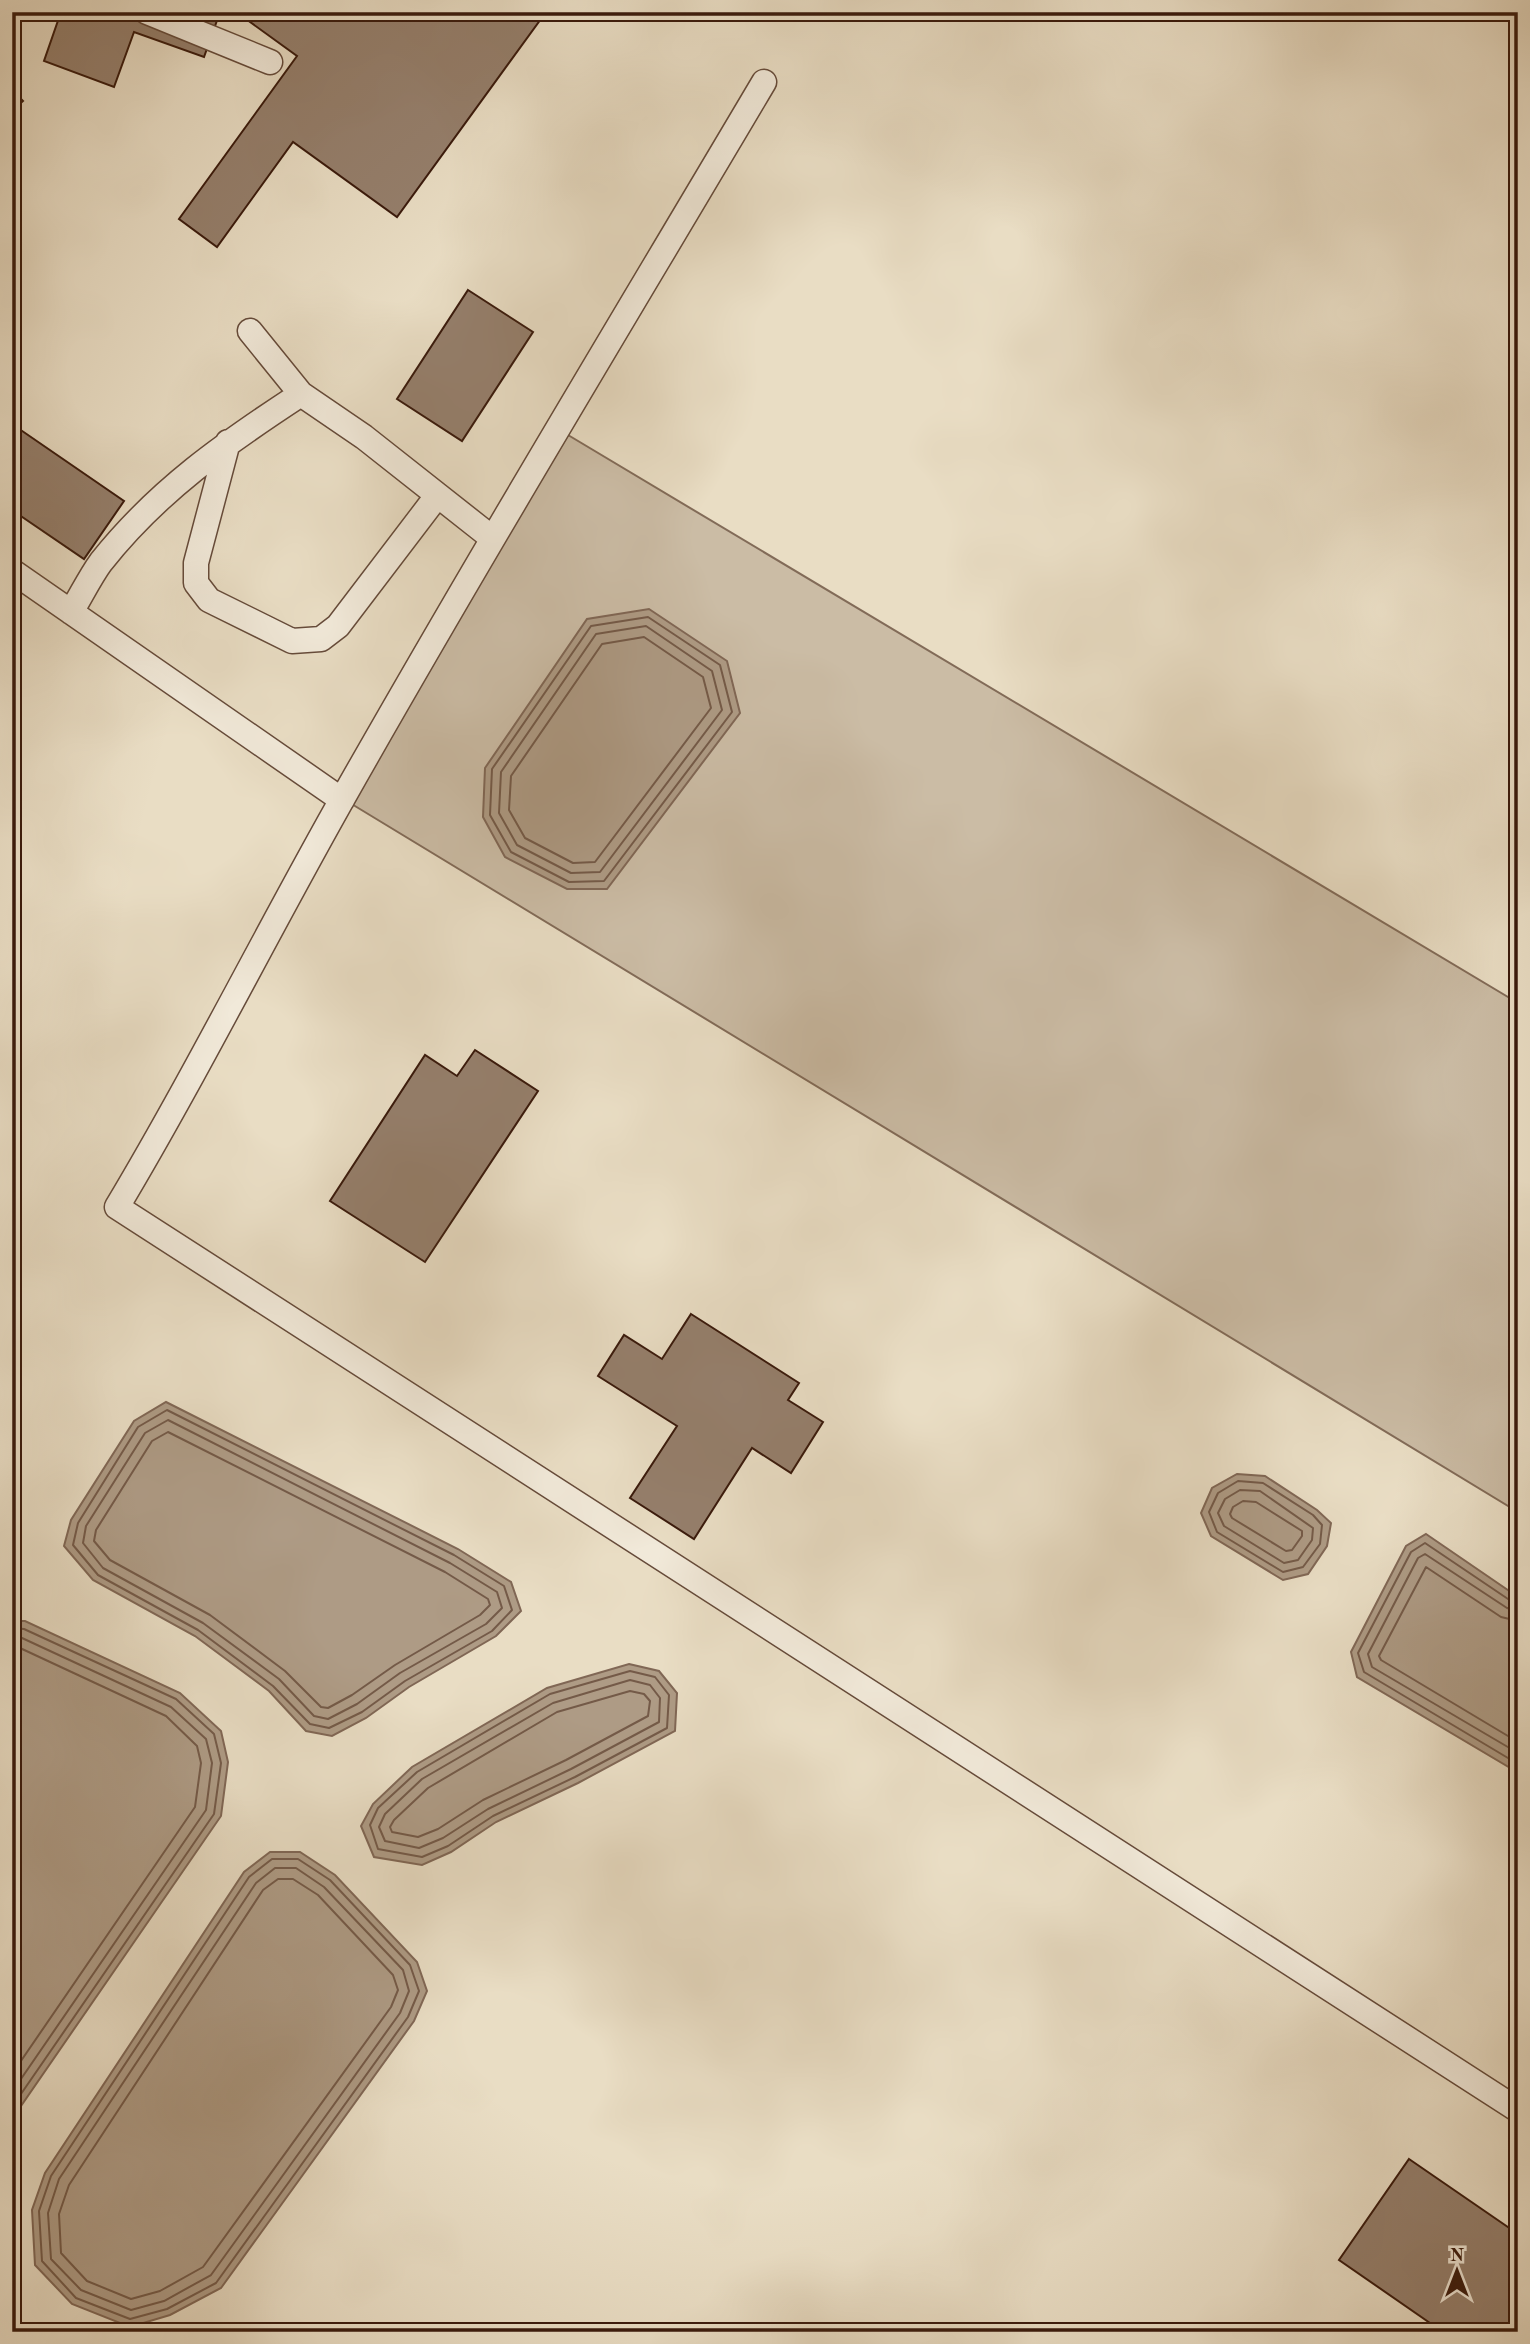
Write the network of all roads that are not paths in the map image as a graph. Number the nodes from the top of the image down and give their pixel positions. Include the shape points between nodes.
1 (148, 12) edge
2 (270, 62) dead end
3 (764, 82) dead end
4 (250, 331) dead end
5 (302, 394) junction
6 (228, 442) junction
7 (437, 496) junction
8 (492, 538) junction
9 (12, 571) edge
10 (71, 612) junction
11 (342, 800) junction
12 (1518, 2110) edge

1 - 2 lane
3 - 8 lane
4 - 5 lane
5 - 6 lane
5 - 7 lane
6 - 7 lane via 196,563 196,583 209,600 292,641 321,639 338,626
6 - 10 lane via 155,501 100,563
7 - 8 lane
8 - 11 lane
9 - 10 lane
10 - 11 lane
11 - 12 lane via 117,1207

